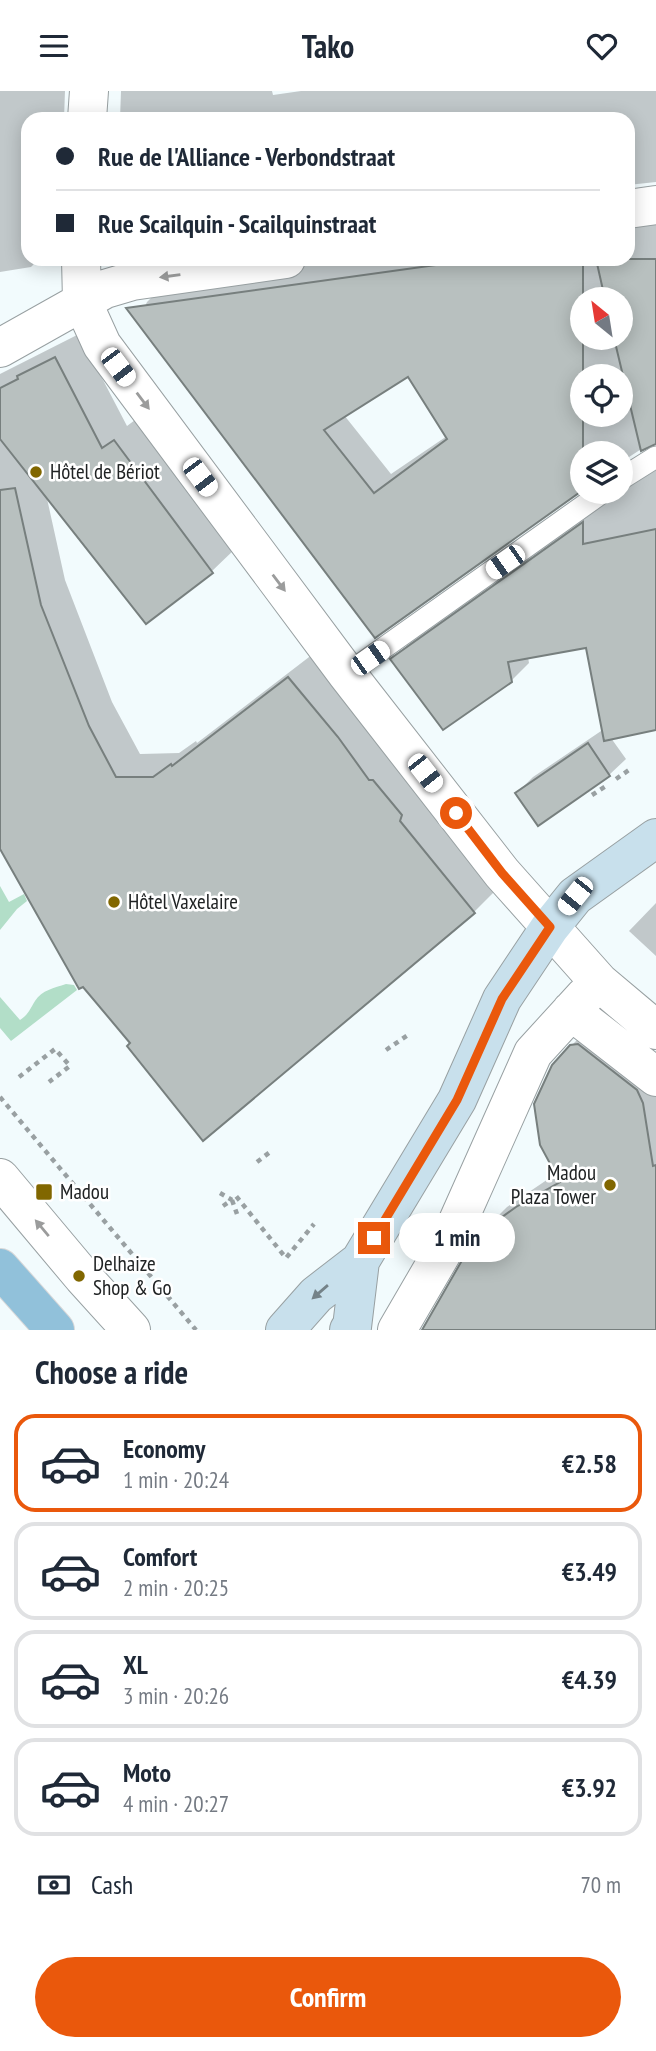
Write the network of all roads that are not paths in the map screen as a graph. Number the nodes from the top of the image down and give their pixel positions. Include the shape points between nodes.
1 (89, 91) edge
2 (88, 112) edge
3 (656, 205) edge
4 (635, 208) edge
5 (81, 266) edge
6 (237, 266) edge
7 (82, 301) junction
8 (0, 348) edge
9 (656, 457) edge
10 (633, 471) edge
11 (586, 504) edge
12 (347, 674) junction
13 (656, 838) edge
14 (550, 927) junction
15 (656, 1030) edge
16 (656, 1077) edge
17 (0, 1178) edge
18 (360, 1261) junction
19 (0, 1268) edge
20 (83, 1277) junction
21 (55, 1330) edge
22 (109, 1330) edge
23 (131, 1330) edge
24 (285, 1330) edge
25 (349, 1330) edge
26 (397, 1330) edge

1 - 2 street
3 - 4 street
5 - 7 street
6 -> 7 street via 132,281
7 - 8 street
7 -> 12 street via 102,345
9 - 10 lane
11 - 12 lane
12 - 14 street via 502,873
13 - 14 main road via 575,896
14 - 15 street via 599,982
14 - 18 main road via 502,999 457,1100
16 - 26 street via 578,1003 533,1053 450,1239
20 -> 17 street
18 -> 24 main road via 316,1295
18 - 25 main road
19 - 21 main road
20 - 22 lane
20 - 23 street

